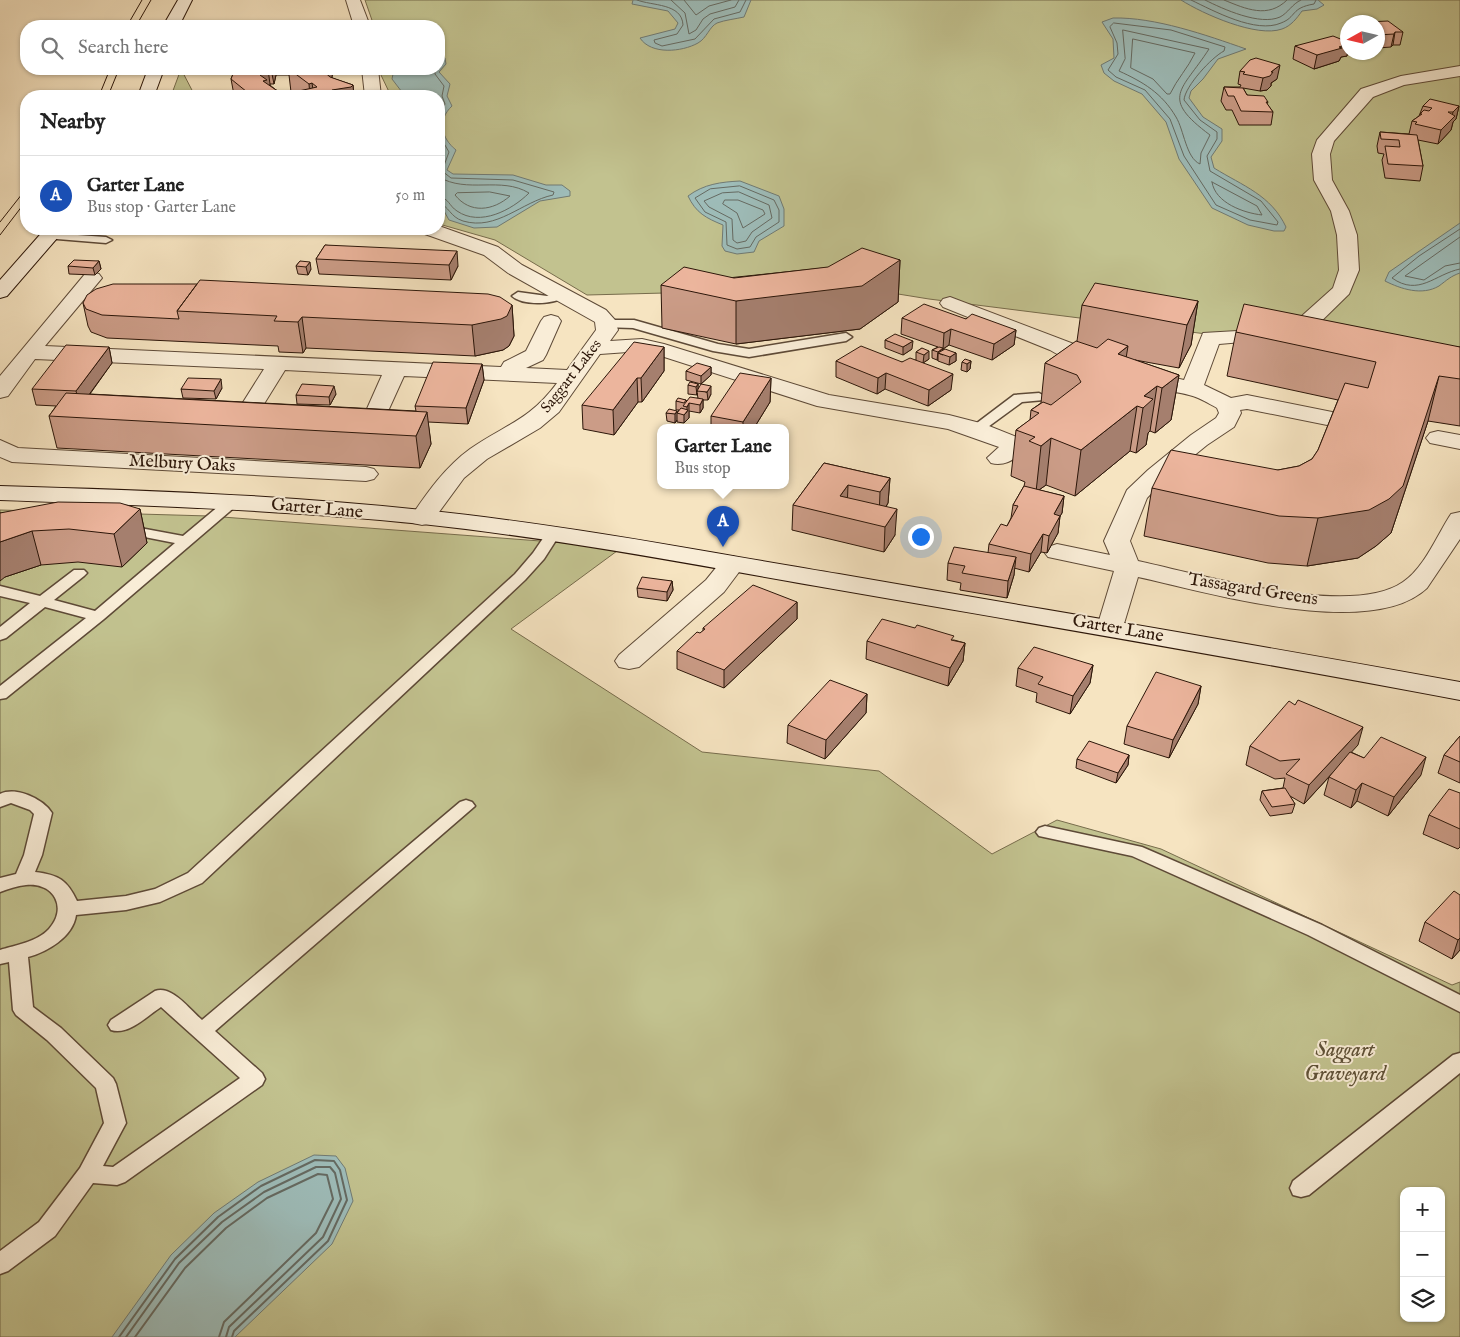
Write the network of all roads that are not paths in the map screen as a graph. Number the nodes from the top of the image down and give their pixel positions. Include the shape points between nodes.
1 (185, 0) edge
2 (353, 0) edge
3 (174, 20) edge
4 (360, 20) edge
5 (1460, 71) edge
6 (154, 75) edge
7 (371, 75) edge
8 (148, 90) edge
9 (372, 90) edge
10 (49, 235) edge
11 (72, 235) edge
12 (444, 235) edge
13 (106, 240) dead end
14 (92, 278) dead end
15 (0, 292) edge
16 (561, 295) junction
17 (518, 296) dead end
18 (950, 304) dead end
19 (551, 321) dead end
20 (606, 324) junction
21 (1293, 336) junction
22 (846, 337) dead end
23 (1322, 340) edge
24 (593, 348) junction
25 (29, 352) junction
26 (278, 364) junction
27 (396, 370) junction
28 (508, 373) junction
29 (574, 377) junction
30 (1192, 387) junction
31 (0, 391) edge
32 (1039, 397) dead end
33 (1227, 405) junction
34 (246, 415) edge
35 (373, 420) edge
36 (1352, 423) edge
37 (976, 429) junction
38 (0, 447) edge
39 (999, 458) dead end
40 (366, 474) dead end
41 (0, 493) edge
42 (231, 502) junction
43 (422, 518) junction
44 (1460, 519) edge
45 (111, 529) edge
46 (553, 534) junction
47 (186, 541) junction
48 (1057, 552) dead end
49 (732, 564) junction
50 (1128, 567) junction
51 (79, 573) dead end
52 (0, 591) edge
53 (43, 601) junction
54 (98, 616) junction
55 (1110, 627) junction
56 (0, 635) edge
57 (629, 661) dead end
58 (1460, 691) edge
59 (0, 694) edge
60 (0, 802) edge
61 (466, 806) dead end
62 (1046, 832) dead end
63 (23, 879) junction
64 (0, 884) edge
65 (70, 910) junction
66 (9, 956) edge
67 (1460, 1004) edge
68 (118, 1025) dead end
69 (202, 1031) junction
70 (1460, 1061) edge
71 (88, 1174) junction
72 (1301, 1188) dead end
73 (0, 1264) edge

1 - 3 street
2 - 4 street
5 - 21 street via 1406,80 1367,92 1326,140 1321,154 1323,180 1340,211 1347,235 1349,270 1342,290
6 - 8 street
7 - 9 street
10 - 15 street
11 - 13 lane
12 - 16 street, Saggart Lakes via 484,248
14 - 25 street
16 - 17 lane via 548,300
16 - 20 street, Saggart Lakes via 599,314
18 - 30 street via 1146,379
19 - 28 street via 535,355 512,367
20 - 22 lane via 634,324 717,348 749,353
20 - 24 street, Saggart Lakes via 607,330
21 - 23 street
21 - 30 street via 1211,338
24 - 29 street, Saggart Lakes
24 - 37 street via 642,345 825,401 922,416
25 - 26 street
25 - 31 street
26 - 27 street
26 - 34 street
27 - 28 street
27 - 35 street
28 - 29 street
29 - 43 street, Saggart Lakes via 551,407 532,424 479,454 456,473
30 - 33 street via 1212,394
32 - 37 lane via 1019,398
33 - 36 street via 1247,402
33 - 50 street via 1230,413 1226,422 1156,474 1136,495 1117,540
37 - 39 street via 1016,445
38 - 40 street, Melbury Oaks via 12,455
41 - 42 street, Garter Lane
42 - 43 street, Garter Lane
42 - 47 lane
43 - 46 street, Garter Lane
44 - 50 street, Tassagard Greens via 1413,587 1375,602 1351,604 1290,600
45 - 47 lane via 128,529
46 - 49 street, Garter Lane
46 - 65 lane via 520,577 195,878 160,895
47 - 54 lane
48 - 50 street, Tassagard Greens
49 - 55 street, Garter Lane
49 - 57 street via 715,586
50 - 55 street
51 - 53 lane
52 - 53 lane
53 - 54 lane
53 - 56 lane
54 - 59 lane
55 - 58 street, Garter Lane
60 - 63 lane via 10,796 36,806 43,814
61 - 69 lane
62 - 67 lane via 1136,852 1315,930
63 - 64 lane
63 - 65 lane via 38,879 63,889 69,898
65 - 66 lane via 67,920 48,941
66 - 71 lane via 23,1010 54,1034 106,1084 115,1123
68 - 69 lane via 162,996
69 - 71 lane via 255,1079 118,1176
70 - 72 lane
71 - 73 lane via 48,1229

